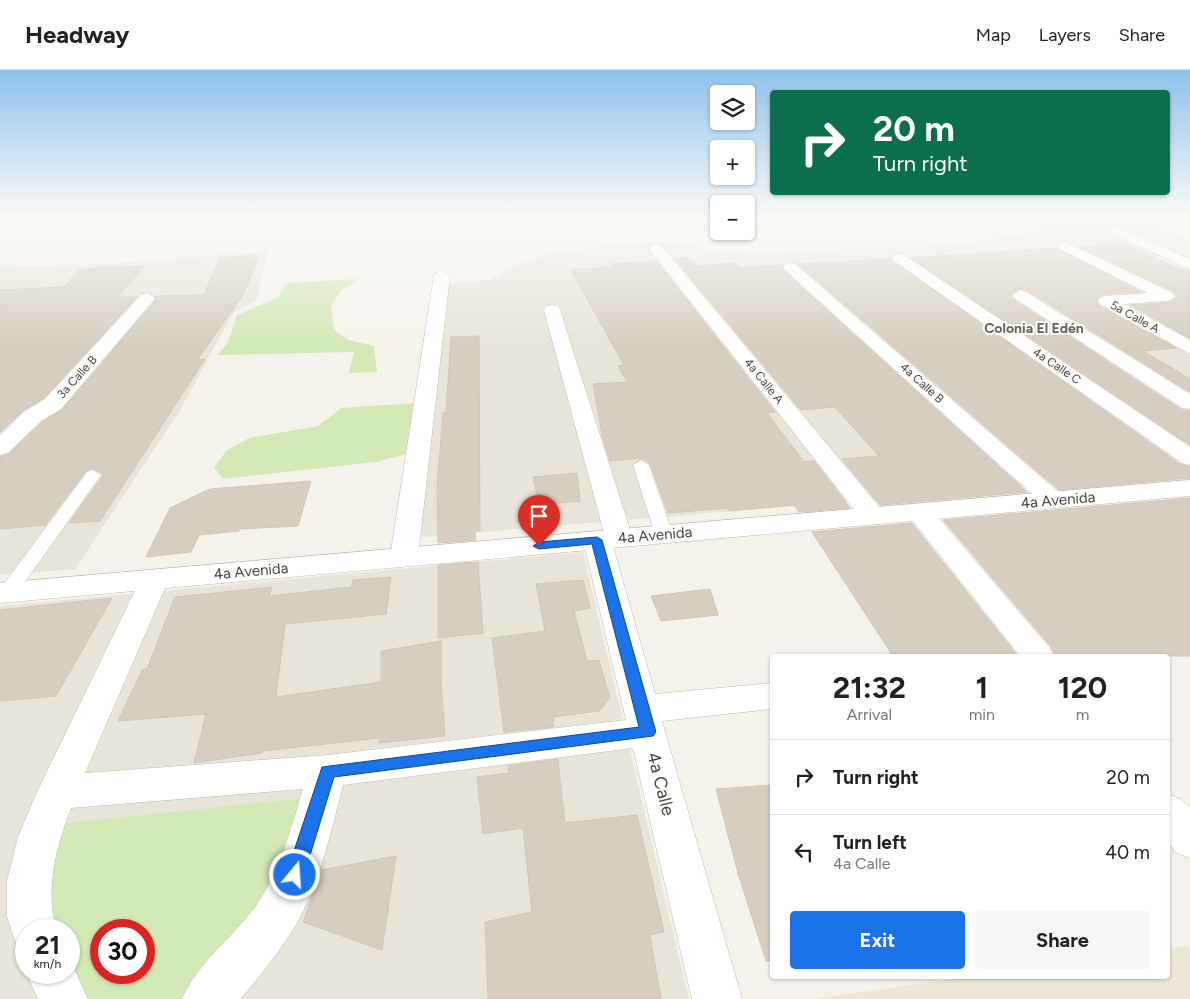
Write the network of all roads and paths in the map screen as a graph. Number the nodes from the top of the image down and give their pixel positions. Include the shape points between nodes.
1 (664, 258) edge
2 (899, 258) dead end
3 (1090, 258) edge
4 (1176, 258) edge
5 (1190, 265) edge
6 (790, 267) dead end
7 (442, 275) dead end
8 (1020, 295) dead end
9 (147, 298) dead end
10 (552, 310) dead end
11 (1190, 348) edge
12 (1190, 403) edge
13 (0, 448) edge
14 (1190, 458) edge
15 (641, 465) dead end
16 (94, 475) dead end
17 (1190, 488) edge
18 (1053, 500) junction
19 (919, 512) junction
20 (873, 516) junction
21 (664, 534) junction
22 (608, 540) junction
23 (404, 557) junction
24 (154, 579) junction
25 (4, 593) edge
26 (1036, 654) edge
27 (770, 696) edge
28 (645, 721) junction
29 (328, 771) junction
30 (57, 792) junction
31 (1170, 814) edge
32 (1190, 839) edge
33 (32, 919) edge
34 (56, 984) edge
35 (63, 999) edge
36 (207, 999) edge
37 (717, 999) edge

1 - 20 street, 4a Calle A
2 - 14 street, 4a Calle C
3 - 11 street, 5a Calle A via 1168,297 1106,301
4 - 5 street
6 - 18 street, 4a Calle B
7 - 23 street
8 - 12 street
9 - 13 street, 3a Calle B via 53,404 32,416
10 - 22 street, 4a Calle
15 - 21 lane
16 - 25 lane
17 - 18 street, 4a Avenida
18 - 19 street, 4a Avenida
19 - 20 street, 4a Avenida
19 - 26 street
20 - 21 street, 4a Avenida
21 - 22 street, 4a Avenida
22 - 23 street, 4a Avenida
22 - 28 street, 4a Calle
23 - 24 street, 4a Avenida
24 - 25 street, 4a Avenida
24 - 30 street
27 - 28 street
28 - 29 street
28 - 37 street, 4a Calle
29 - 30 street
29 - 36 street via 289,892 263,932
30 - 33 street via 39,836 29,882
31 - 32 street
34 - 35 street

